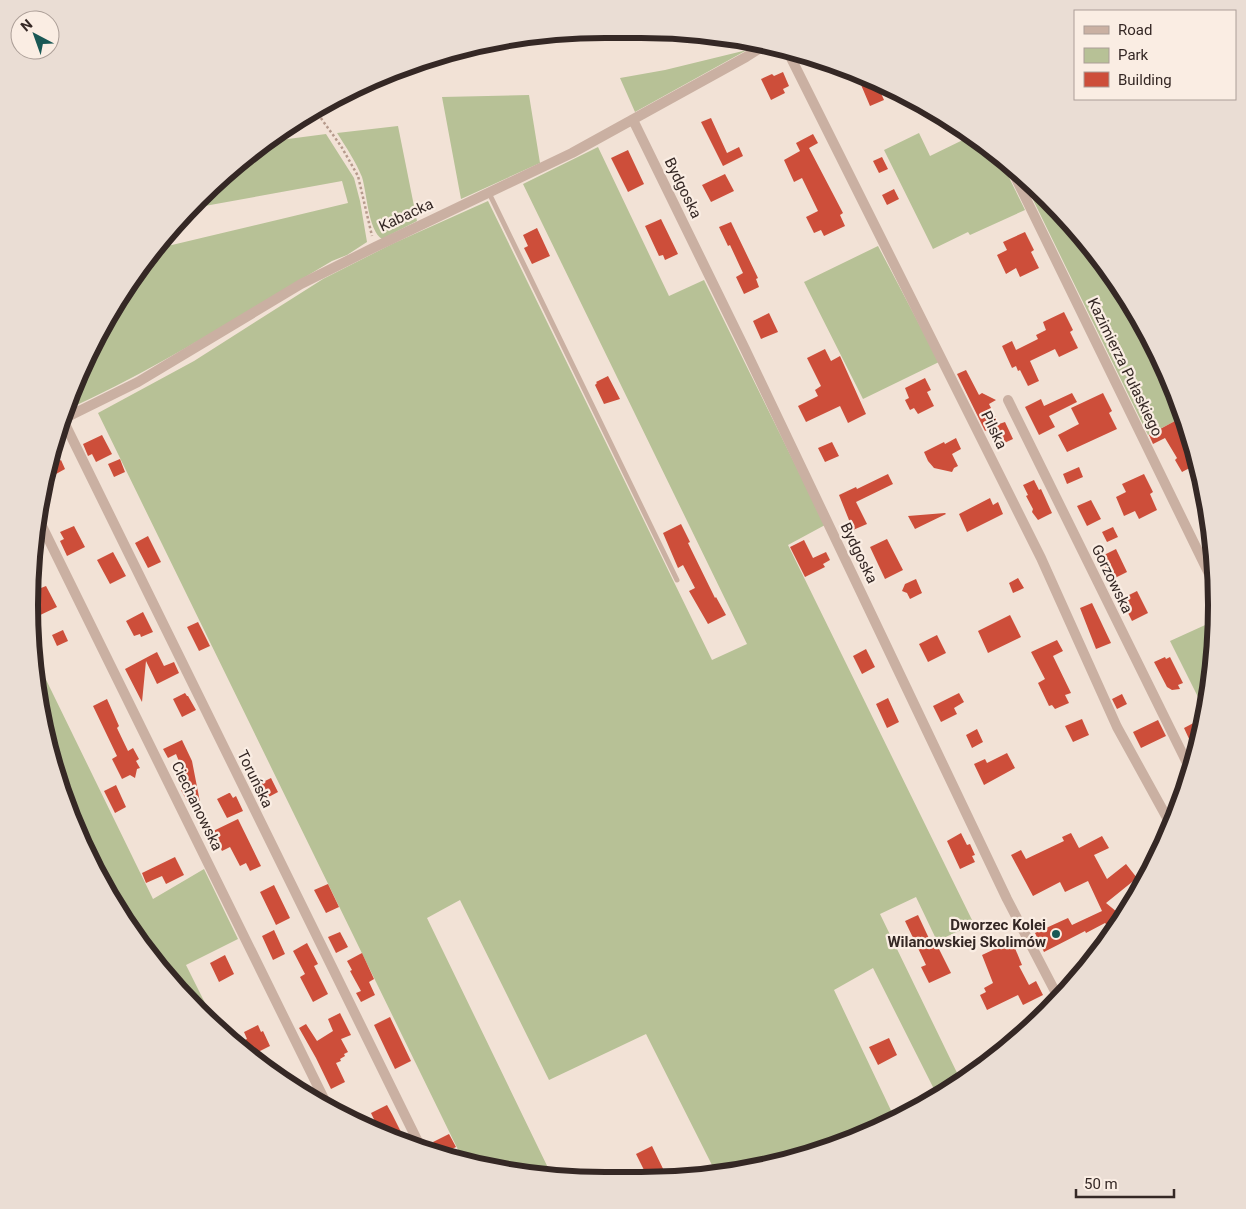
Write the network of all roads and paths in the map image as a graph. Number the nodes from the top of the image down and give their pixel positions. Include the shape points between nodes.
1 (758, 49) edge
2 (791, 58) edge
3 (318, 115) edge
4 (633, 120) junction
5 (1017, 179) edge
6 (489, 192) junction
7 (375, 247) junction
8 (1008, 400) dead end
9 (70, 416) edge
10 (66, 427) edge
11 (42, 527) edge
12 (1207, 570) edge
13 (677, 580) dead end
14 (1186, 761) edge
15 (1167, 817) edge
16 (1055, 991) edge
17 (323, 1097) edge
18 (417, 1139) edge

1 - 4 street, Kabacka
2 - 15 street, Pilska via 1041,558 1117,727
3 - 7 path via 358,176
4 - 6 street, Kabacka
4 - 16 street, Bydgoska via 1003,890
5 - 12 street, Kazimierza Pułaskiego
6 - 7 street, Kabacka
6 - 13 lane
7 - 9 street, Kabacka via 301,284 138,382
8 - 14 street, Gorzowska
10 - 18 street, Toruńska
11 - 17 street, Ciechanowska

